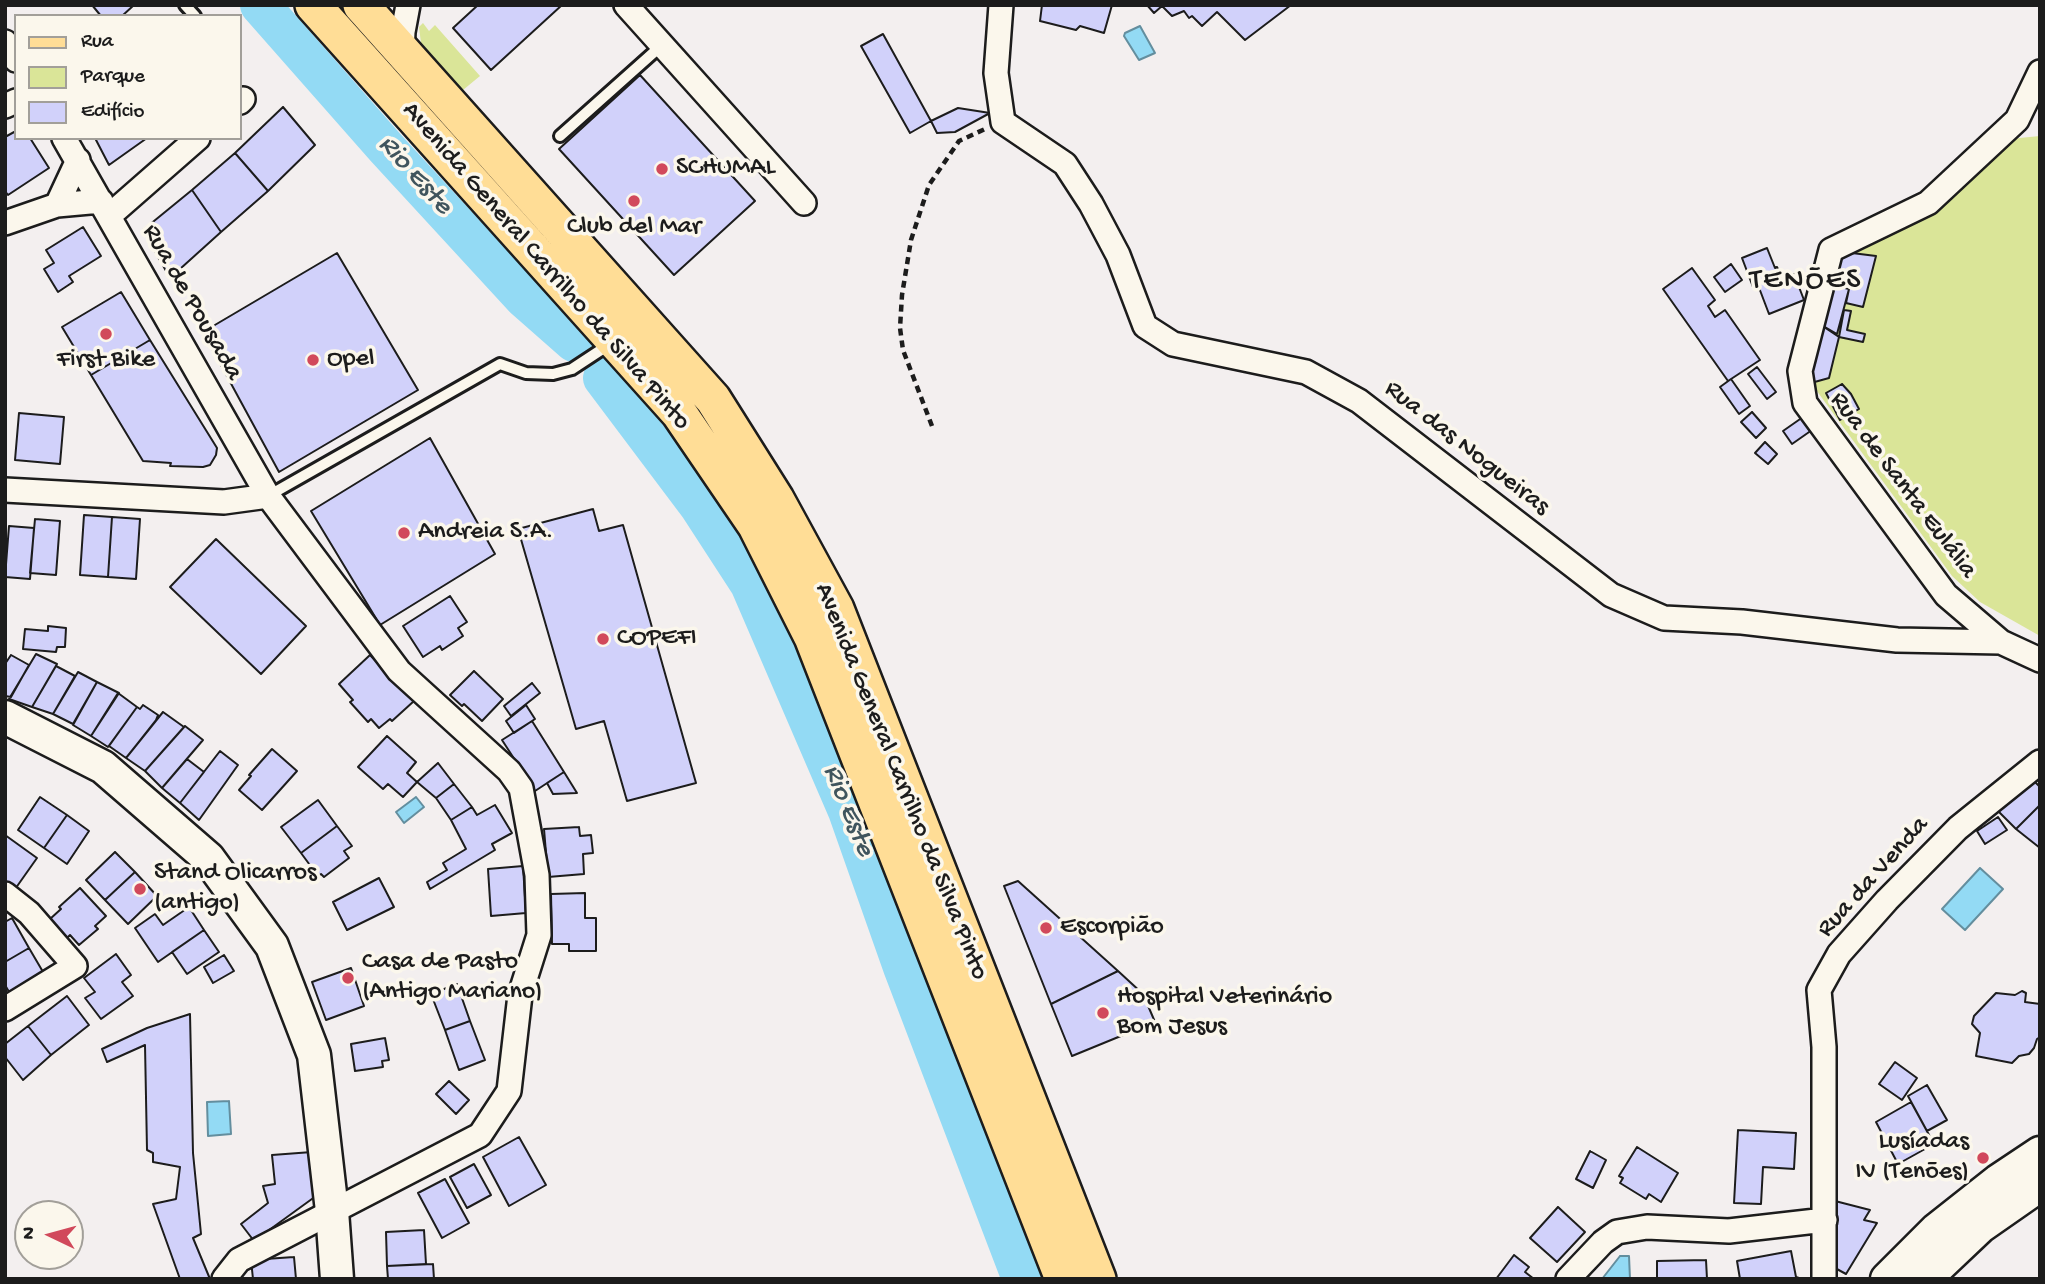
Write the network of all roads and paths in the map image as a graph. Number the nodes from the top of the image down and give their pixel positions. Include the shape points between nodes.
1 (313, 5) edge
2 (361, 5) edge
3 (408, 5) edge
4 (626, 5) edge
5 (1001, 5) edge
6 (5, 41) edge
7 (662, 45) junction
8 (402, 52) junction
9 (14, 57) edge
10 (2040, 72) edge
11 (2028, 121) edge
12 (1003, 122) junction
13 (560, 136) dead end
14 (65, 140) edge
15 (195, 140) edge
16 (78, 160) junction
17 (804, 204) dead end
18 (57, 205) junction
19 (105, 209) junction
20 (5, 223) edge
21 (615, 341) junction
22 (932, 426) dead end
23 (5, 490) edge
24 (268, 496) junction
25 (2001, 642) junction
26 (2040, 660) edge
27 (5, 717) edge
28 (2040, 762) edge
29 (5, 894) edge
30 (5, 1009) edge
31 (2040, 1153) edge
32 (2040, 1185) edge
33 (332, 1211) junction
34 (1825, 1220) junction
35 (224, 1279) edge
36 (337, 1279) edge
37 (1063, 1279) edge
38 (1098, 1279) edge
39 (1568, 1279) edge
40 (1824, 1279) edge
41 (1887, 1279) edge
42 (1925, 1279) edge

1 - 21 main road, Avenida General Carrilho da Silva Pinto
2 - 8 main road, Avenida General Carrilho da Silva Pinto
3 - 8 street
4 - 7 street
5 - 12 street via 996,73
6 - 9 street
7 - 13 lane
7 - 17 street
8 - 38 main road, Avenida General Carrilho da Silva Pinto via 713,399 776,499 835,609
10 - 11 street, Rua de Santa Eulália
11 - 25 street, Rua de Santa Eulália via 1928,203 1831,250 1800,371 1805,404 1946,594
12 - 22 path via 959,141 929,185 911,240 900,328 903,349
12 - 25 street, Rua das Nogueiras via 1065,164 1118,255 1145,326 1173,344 1306,372 1359,401 1611,595 1664,618 1898,640
14 - 16 street, Rua de Pousada
15 - 19 street
16 - 18 street
16 - 19 street, Rua de Pousada
18 - 19 street
18 - 20 street
19 - 24 street, Rua de Pousada
21 - 24 lane via 572,369 553,374 526,373 500,364
21 - 37 main road, Avenida General Carrilho da Silva Pinto via 679,413 756,526 812,637
23 - 24 street via 224,502
24 - 33 street, Rua de Pousada via 398,671 522,788 537,875 539,935 520,995 509,1091 480,1135
25 - 26 street
27 - 33 main road via 103,767 208,858 272,946 314,1055
28 - 34 street, Rua da Venda via 1958,828 1886,900 1839,954 1819,990 1824,1047
29 - 30 street via 29,913 75,966
31 - 41 main road via 1936,1230
32 - 42 main road via 1981,1226
33 - 35 street, Rua de Pousada via 239,1260
33 - 36 main road
34 - 39 street via 1729,1231 1647,1227 1617,1232
34 - 40 street, Rua da Venda

